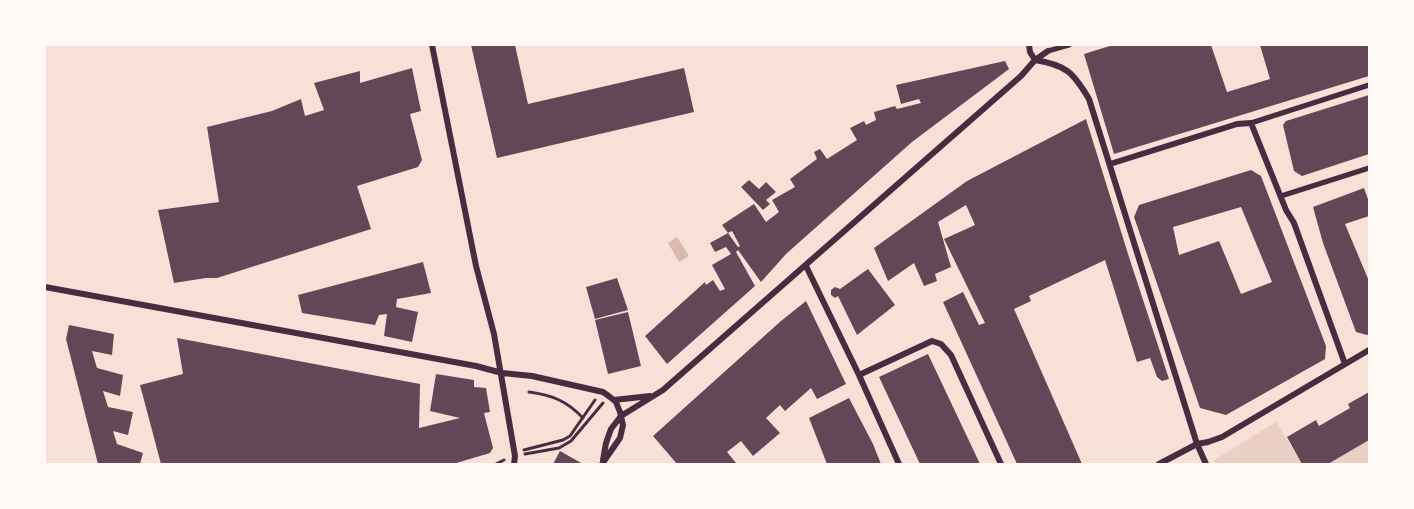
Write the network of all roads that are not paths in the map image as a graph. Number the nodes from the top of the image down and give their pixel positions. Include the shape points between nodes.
1 (432, 45) edge
2 (1029, 45) edge
3 (1054, 45) edge
4 (1069, 45) edge
5 (1048, 51) junction
6 (1035, 60) junction
7 (1369, 85) edge
8 (1251, 123) junction
9 (1110, 164) junction
10 (1369, 168) edge
11 (1281, 196) junction
12 (806, 266) junction
13 (45, 287) edge
14 (1369, 350) edge
15 (1345, 364) junction
16 (502, 373) junction
17 (859, 375) junction
18 (653, 396) junction
19 (614, 400) junction
20 (621, 416) junction
21 (1197, 444) junction
22 (602, 462) edge
23 (514, 464) edge
24 (899, 464) edge
25 (1001, 464) edge
26 (1159, 464) edge
27 (1206, 464) edge

1 - 16 street via 476,266
2 - 6 street
3 - 5 street
4 - 5 street
5 - 6 street
6 - 9 street via 1055,63 1071,73 1081,86
6 - 12 street
7 - 8 street
8 - 9 street
8 - 11 street
9 - 21 street
10 - 11 street
11 - 15 street
12 - 17 street
12 - 18 street
13 - 16 street
14 - 15 street
15 - 21 street via 1222,437
16 - 19 street via 603,392
16 - 23 street
17 - 24 street
17 - 25 street via 932,341 941,344 951,355
18 - 19 street
18 - 20 street
19 - 20 street
20 - 22 street via 611,429
20 - 22 street via 621,434
21 - 26 street
21 - 27 street

